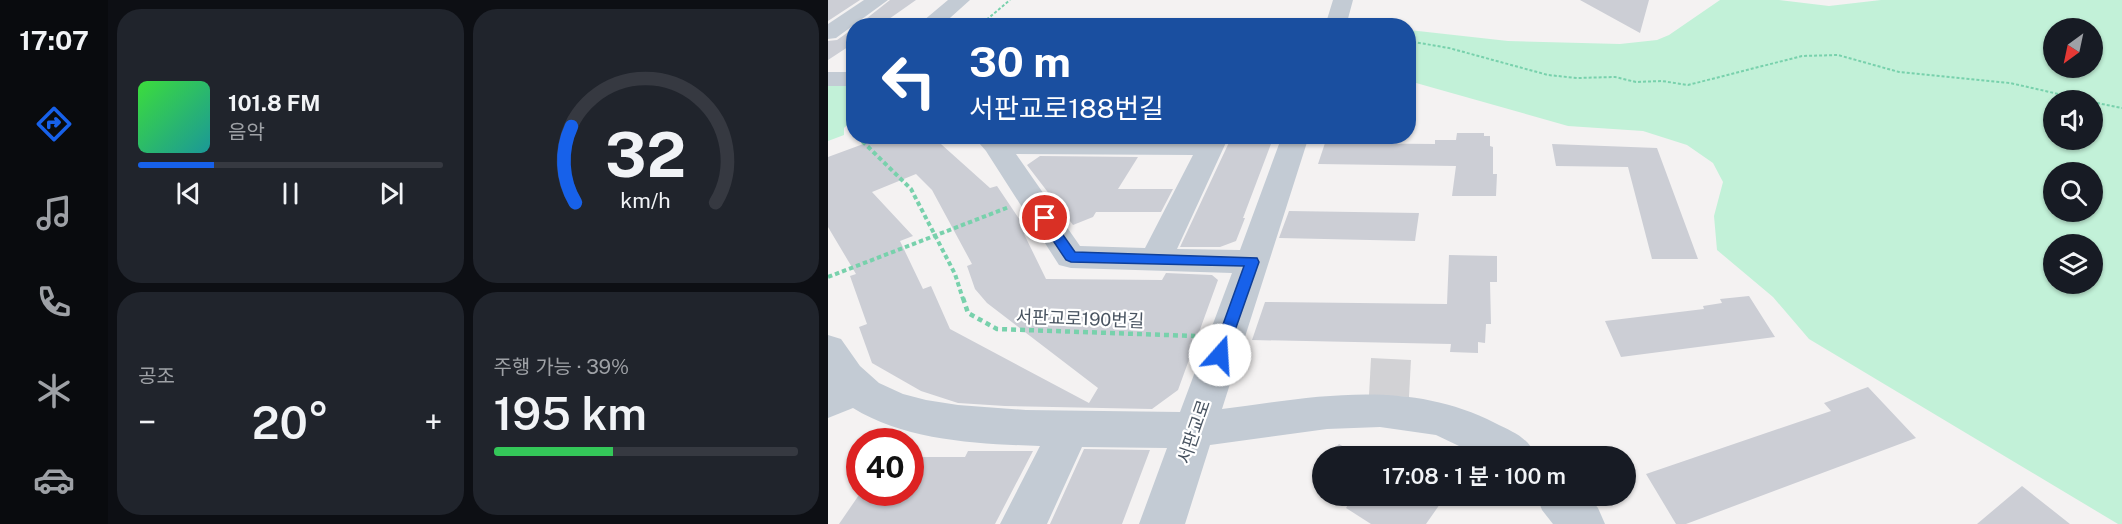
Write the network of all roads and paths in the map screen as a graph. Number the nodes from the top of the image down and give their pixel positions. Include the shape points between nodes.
1 (878, 0) edge
2 (960, 0) edge
3 (1010, 0) edge
4 (1343, 0) edge
5 (937, 18) edge
6 (989, 18) edge
7 (1337, 18) edge
8 (838, 19) edge
9 (828, 33) edge
10 (1416, 43) edge
11 (828, 79) edge
12 (846, 79) edge
13 (2043, 90) edge
14 (2103, 104) edge
15 (2122, 108) edge
16 (865, 144) edge
17 (993, 144) edge
18 (1213, 144) edge
19 (1293, 144) edge
20 (1032, 198) junction
21 (934, 236) junction
22 (1156, 259) junction
23 (1252, 262) junction
24 (828, 277) edge
25 (1226, 336) junction
26 (828, 349) edge
27 (842, 394) edge
28 (1070, 429) junction
29 (1195, 429) junction
30 (1500, 446) edge
31 (1567, 506) edge
32 (1023, 524) edge
33 (1162, 524) edge
34 (1582, 524) edge

1 - 8 street
2 - 5 street
3 - 6 path
4 - 7 street
8 - 9 street
10 - 13 path via 1449,48 1548,75 1577,78 1615,77 1688,85 1802,56 1838,55 1899,72 2010,83
11 - 12 street
14 - 15 path
16 - 21 path, 서판교로190번길 via 911,189
17 - 20 street
18 - 22 street
19 - 23 street, 서판교로
20 - 21 path
20 - 22 street via 1071,257
21 - 24 path
21 - 25 path, 서판교로190번길 via 955,274 968,313 997,329
22 - 23 street
23 - 25 street, 서판교로
25 - 29 street, 서판교로
26 - 27 street
27 - 28 street via 932,419
28 - 29 street
28 - 32 street
29 - 30 street via 1388,403 1478,432
29 - 33 street, 서판교로
31 - 34 street

